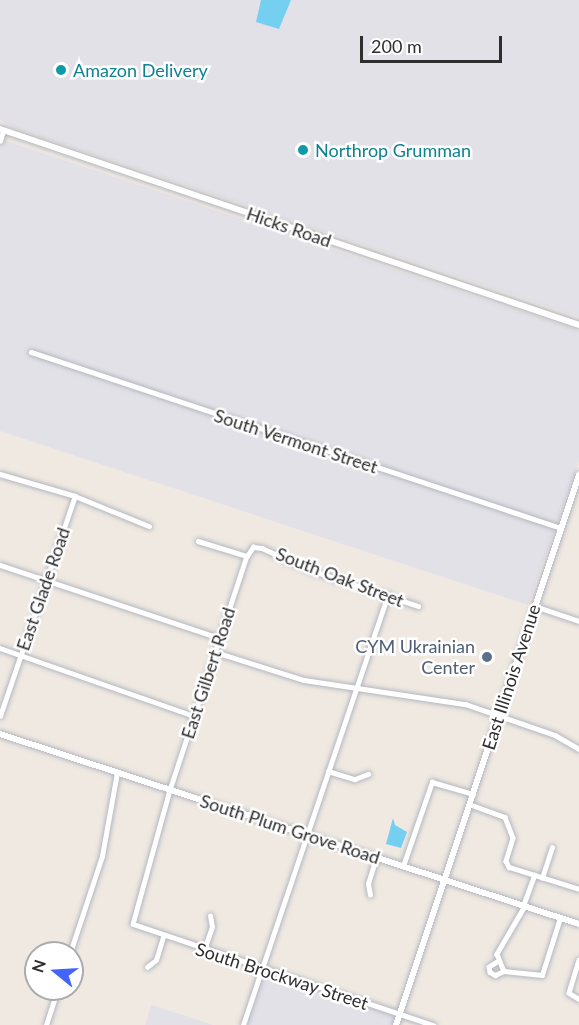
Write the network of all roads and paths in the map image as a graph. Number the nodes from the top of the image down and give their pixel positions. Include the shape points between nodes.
1 (2, 130) edge
2 (0, 141) edge
3 (579, 325) edge
4 (31, 352) dead end
5 (0, 474) edge
6 (579, 476) edge
7 (75, 496) junction
8 (149, 526) dead end
9 (561, 528) junction
10 (198, 541) dead end
11 (246, 556) junction
12 (0, 565) edge
13 (47, 579) junction
14 (388, 596) junction
15 (418, 606) dead end
16 (535, 606) junction
17 (579, 621) edge
18 (220, 638) junction
19 (0, 648) edge
20 (215, 652) junction
21 (21, 654) junction
22 (355, 690) junction
23 (499, 714) junction
24 (0, 716) edge
25 (194, 716) junction
26 (0, 734) edge
27 (579, 749) edge
28 (328, 771) junction
29 (117, 773) junction
30 (368, 774) dead end
31 (170, 790) junction
32 (473, 794) junction
33 (469, 804) junction
34 (307, 835) junction
35 (552, 848) dead end
36 (376, 858) junction
37 (403, 866) junction
38 (534, 875) junction
39 (443, 878) junction
40 (542, 878) junction
41 (579, 889) edge
42 (370, 895) dead end
43 (524, 906) junction
44 (210, 916) dead end
45 (560, 918) junction
46 (133, 924) joint
47 (579, 924) edge
48 (164, 937) junction
49 (74, 941) edge
50 (204, 950) junction
51 (579, 960) edge
52 (497, 962) junction
53 (147, 967) dead end
54 (260, 969) junction
55 (504, 971) junction
56 (579, 999) edge
57 (54, 1001) edge
58 (399, 1014) junction
59 (46, 1025) edge
60 (243, 1025) edge
61 (396, 1025) edge
62 (433, 1025) edge

1 - 2 street
1 - 3 main road, Hicks Road
4 - 9 street, South Vermont Street
5 - 7 street
6 - 9 main road, East Illinois Avenue
7 - 8 street
7 - 13 street, East Glade Road
9 - 16 main road, East Illinois Avenue
10 - 11 street, South Oak Street
11 - 14 street, South Oak Street via 253,547 262,548 310,570
11 - 18 street, East Gilbert Road
12 - 13 street
13 - 18 street
13 - 21 street, East Glade Road
14 - 15 street, South Oak Street
14 - 22 street
16 - 17 street
16 - 23 main road, East Illinois Avenue
18 - 20 street, East Gilbert Road
19 - 21 street
20 - 22 street via 304,680
20 - 25 street, East Gilbert Road
21 - 24 street, East Glade Road
21 - 25 street
22 - 23 street via 444,699
22 - 28 street
23 - 27 street via 555,735
23 - 32 main road, East Illinois Avenue
25 - 31 street, East Gilbert Road
26 - 29 main road, South Plum Grove Road
28 - 30 street via 355,779
28 - 34 street
29 - 31 main road, South Plum Grove Road
29 - 49 street via 102,856
31 - 34 main road, South Plum Grove Road
31 - 46 street, East Gilbert Road
32 - 33 main road, East Illinois Avenue
32 - 37 street via 432,782
33 - 38 street via 505,817 513,840 506,863
33 - 39 main road, East Illinois Avenue
34 - 36 main road, South Plum Grove Road
34 - 54 street
35 - 40 street
36 - 37 main road, South Plum Grove Road
36 - 42 street via 368,884
37 - 39 main road, South Plum Grove Road
38 - 40 street
38 - 43 street
39 - 43 main road, South Plum Grove Road
39 - 58 main road, East Illinois Avenue
40 - 41 street
43 - 45 main road, South Plum Grove Road
43 - 52 street via 502,942
44 - 50 street via 212,927
45 - 47 main road, South Plum Grove Road
45 - 55 street via 542,975
46 - 48 street, South Brockway Street
48 - 50 street, South Brockway Street
48 - 53 street via 156,960
50 - 54 street, South Brockway Street
51 - 56 street via 569,993
52 - 55 street
52 - 55 street via 489,967 490,972 495,975
54 - 58 street, South Brockway Street
54 - 60 street
57 - 59 street
58 - 61 main road, East Illinois Avenue
58 - 62 street, South Brockway Street

